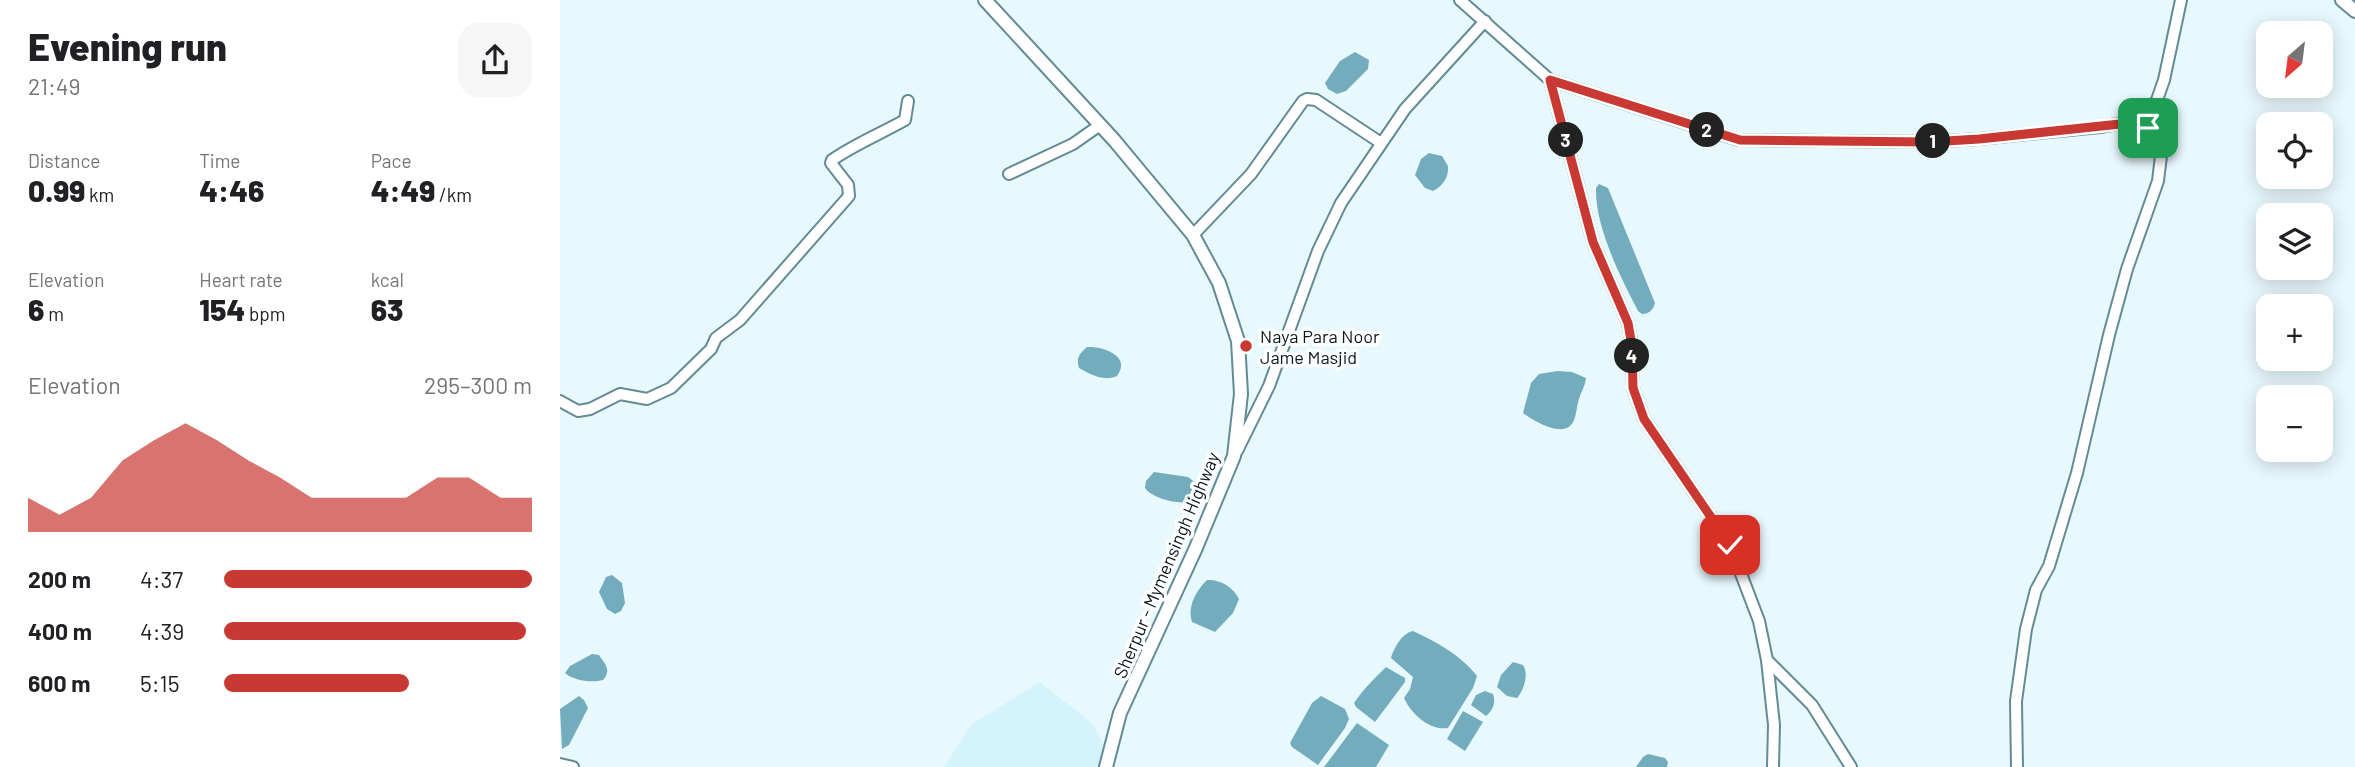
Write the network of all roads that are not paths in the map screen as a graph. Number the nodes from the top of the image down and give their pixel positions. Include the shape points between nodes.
1 (985, 0) edge
2 (1460, 0) edge
3 (2181, 0) edge
4 (2342, 0) edge
5 (2355, 11) edge
6 (1485, 21) junction
7 (1550, 80) junction
8 (908, 102) dead end
9 (2144, 115) junction
10 (1100, 125) junction
11 (1381, 143) junction
12 (1009, 174) dead end
13 (1193, 235) junction
14 (560, 401) edge
15 (1234, 456) junction
16 (1767, 660) junction
17 (560, 764) edge
18 (573, 767) edge
19 (1106, 767) edge
20 (1773, 767) edge
21 (1851, 767) edge
22 (2017, 767) edge

1 - 10 main road, Sherpur - Mymensingh Highway
2 - 6 street
3 - 9 street via 2164,80 2157,100
4 - 5 main road
6 - 7 street
6 - 11 street via 1405,109
7 - 9 street via 1740,140 1979,139 2120,124
7 - 16 street via 1593,242 1628,323 1636,399 1644,419 1730,545 1759,621
8 - 14 street via 905,120 832,160 848,185 849,196 740,320 716,338 671,388 647,399 620,394 579,411
9 - 22 street via 2159,143 2158,181 2127,270 2077,472 2026,629 2016,701
10 - 12 street via 1073,144
10 - 13 main road, Sherpur - Mymensingh Highway
11 - 13 street via 1316,100 1307,99 1251,174
11 - 15 street via 1341,203 1318,251 1269,386
13 - 15 main road, Sherpur - Mymensingh Highway via 1219,283 1238,341 1241,394
15 - 19 main road, Sherpur - Mymensingh Highway via 1120,713
16 - 20 street
16 - 21 street via 1812,705
17 - 18 street

